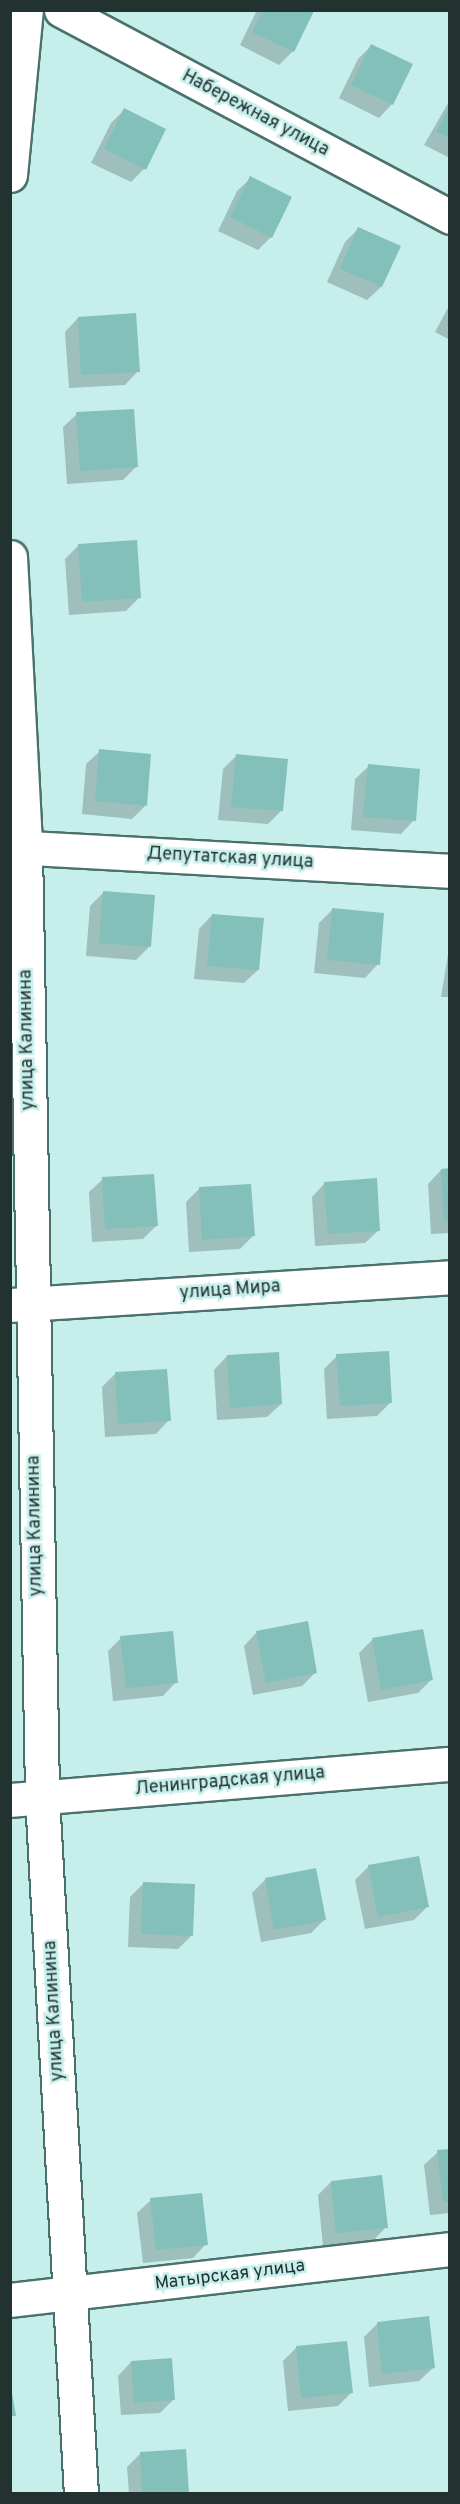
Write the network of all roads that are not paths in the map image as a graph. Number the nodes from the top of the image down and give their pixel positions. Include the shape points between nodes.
1 (26, 10) edge
2 (62, 10) edge
3 (10, 175) edge
4 (450, 217) edge
5 (10, 557) edge
6 (18, 847) edge
7 (450, 871) edge
8 (450, 1277) edge
9 (21, 1304) edge
10 (450, 1764) edge
11 (26, 1798) edge
12 (450, 2250) edge
13 (71, 2295) junction
14 (10, 2300) edge
15 (81, 2493) edge

1 - 3 street
2 - 4 street, Набережная улица
5 - 6 street, улица Калинина
6 - 7 street, Депутатская улица
6 - 9 street, улица Калинина
8 - 9 street, улица Мира
9 - 11 street, улица Калинина
10 - 11 street, Ленинградская улица
11 - 13 street, улица Калинина
12 - 13 street, Матырская улица
13 - 14 street, Матырская улица
13 - 15 street, улица Калинина

